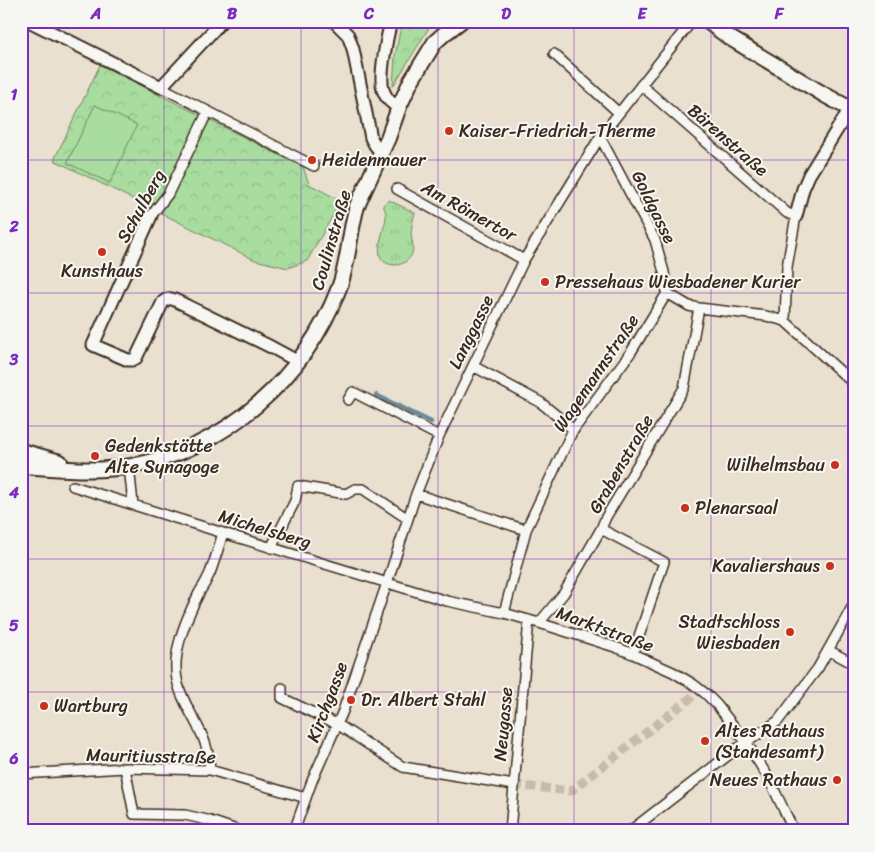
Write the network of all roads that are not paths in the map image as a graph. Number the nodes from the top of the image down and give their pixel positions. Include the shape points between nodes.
1 (29, 21) edge
2 (222, 21) edge
3 (334, 21) edge
4 (391, 21) edge
5 (461, 21) edge
6 (692, 21) edge
7 (707, 21) edge
8 (554, 54) dead end
9 (641, 85) junction
10 (160, 87) junction
11 (399, 107) junction
12 (852, 107) edge
13 (208, 111) junction
14 (619, 113) junction
15 (600, 137) junction
16 (381, 153) junction
17 (314, 166) dead end
18 (397, 190) dead end
19 (151, 216) joint
20 (796, 216) junction
21 (524, 260) junction
22 (667, 293) junction
23 (699, 308) junction
24 (785, 321) junction
25 (297, 361) junction
26 (473, 366) junction
27 (854, 384) edge
28 (348, 400) dead end
29 (574, 430) junction
30 (439, 436) junction
31 (21, 451) edge
32 (21, 466) edge
33 (130, 466) junction
34 (85, 469) junction
35 (73, 486) dead end
36 (416, 494) junction
37 (133, 504) junction
38 (408, 519) junction
39 (601, 529) junction
40 (526, 530) junction
41 (223, 533) junction
42 (271, 548) junction
43 (387, 583) junction
44 (854, 604) edge
45 (504, 613) junction
46 (529, 620) junction
47 (539, 622) junction
48 (828, 650) junction
49 (633, 654) junction
50 (854, 664) edge
51 (282, 688) dead end
52 (337, 724) junction
53 (746, 742) junction
54 (125, 768) junction
55 (210, 770) junction
56 (21, 774) edge
57 (514, 785) junction
58 (306, 798) junction
59 (240, 831) edge
60 (294, 831) edge
61 (510, 831) edge
62 (630, 831) edge
63 (794, 831) edge

1 - 10 street
2 - 10 street
3 - 16 street via 351,42 371,138
4 - 11 street via 383,85 390,102
5 - 11 street, Coulinstraße via 435,42
6 - 9 street, Langgasse
7 - 12 street via 823,94
8 - 14 street
9 - 14 street, Langgasse
9 - 20 street, Bärenstraße via 787,213
10 - 13 street
11 - 16 street, Coulinstraße
12 - 20 street via 809,175
13 - 17 street
13 - 19 street, Schulberg via 168,194
14 - 15 street, Langgasse
15 - 21 street, Langgasse
15 - 22 street, Goldgasse via 655,240
16 - 25 street, Coulinstraße via 354,218 339,287 323,323
18 - 21 street, Am Römertor
19 - 25 street, Schulberg via 93,345 128,360 136,358 163,302 170,298
20 - 24 street via 787,267
21 - 26 street, Langgasse
22 - 23 street
22 - 29 street, Wagemannstraße via 631,352
23 - 24 street
23 - 39 street, Grabenstraße via 684,388
24 - 27 street
25 - 33 street, Coulinstraße via 265,398 224,430 174,454
26 - 29 street via 540,402
26 - 30 street, Langgasse
28 - 30 street via 354,392
29 - 40 street, Wagemannstraße
30 - 36 street, Langgasse
31 - 34 street, Coulinstraße
32 - 34 street, Coulinstraße
33 - 34 street, Coulinstraße
33 - 37 street
35 - 37 street, Michelsberg
36 - 38 street, Langgasse
36 - 40 street
37 - 41 street, Michelsberg
38 - 42 street via 363,489 346,494 298,486 295,501
38 - 43 street, Langgasse
39 - 47 street, Grabenstraße via 564,593
39 - 49 street via 664,562
40 - 45 street, Wagemannstraße
41 - 42 street, Michelsberg
41 - 55 street via 210,574 183,630 176,661 180,692 204,740
42 - 43 street, Michelsberg
43 - 45 street, Marktstraße via 447,601
43 - 52 street, Kirchgasse
44 - 48 street
45 - 46 street, Marktstraße
46 - 47 street, Marktstraße
46 - 57 street, Neugasse
47 - 49 street, Marktstraße
48 - 50 street
48 - 53 street via 778,721
49 - 53 street, Marktstraße via 673,672 701,690
51 - 52 street via 282,698
52 - 57 street via 403,767
52 - 58 street, Kirchgasse
53 - 62 street
53 - 63 street, Marktstraße via 768,776
54 - 55 street, Mauritiusstraße
54 - 56 street, Mauritiusstraße
54 - 59 street via 134,814 185,816
55 - 58 street, Mauritiusstraße
57 - 61 street, Neugasse
58 - 60 street, Kirchgasse

